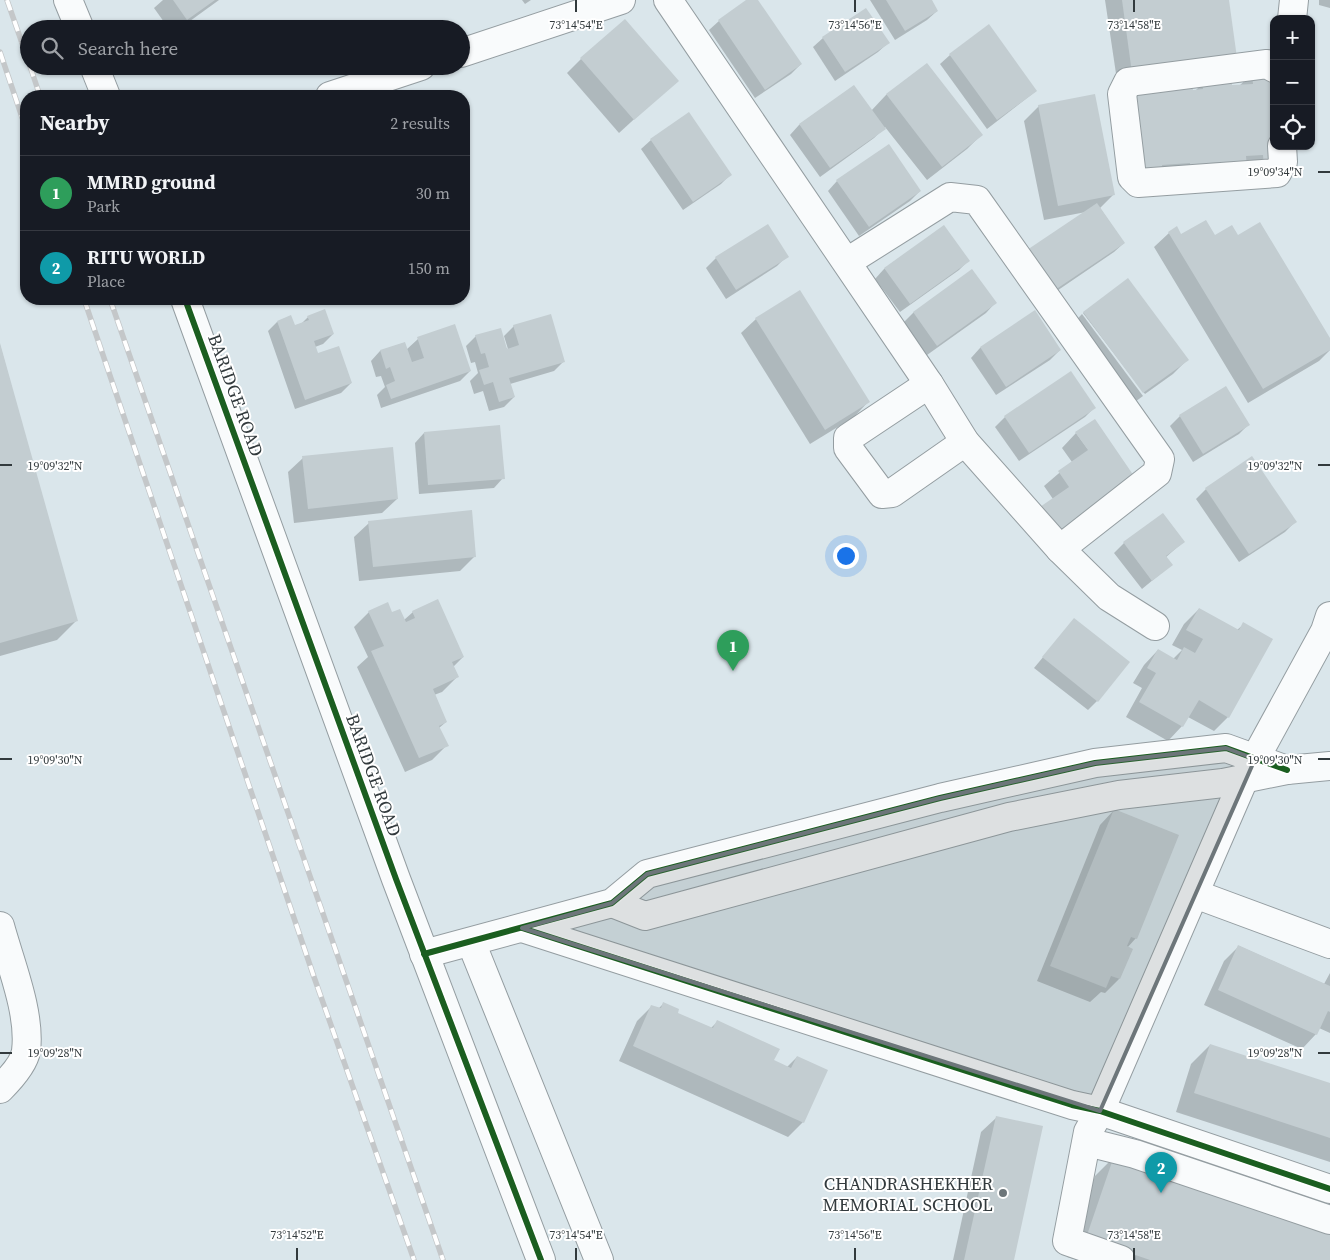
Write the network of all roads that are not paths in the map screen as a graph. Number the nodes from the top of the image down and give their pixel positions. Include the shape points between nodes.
1 (68, 0) edge
2 (621, 0) edge
3 (668, 0) edge
4 (1294, 0) edge
5 (1292, 15) edge
6 (76, 20) edge
7 (470, 50) edge
8 (1270, 66) edge
9 (98, 75) edge
10 (394, 75) edge
11 (104, 90) edge
12 (348, 90) edge
13 (1282, 150) edge
14 (847, 262) junction
15 (187, 305) edge
16 (929, 384) junction
17 (965, 442) junction
18 (1060, 549) junction
19 (1330, 616) edge
20 (1155, 626) dead end
21 (1330, 766) edge
22 (1250, 769) junction
23 (1194, 894) junction
24 (612, 903) junction
25 (0, 926) edge
26 (522, 928) junction
27 (471, 942) junction
28 (1330, 944) edge
29 (424, 954) junction
30 (0, 1089) edge
31 (1100, 1111) junction
32 (1086, 1142) junction
33 (1330, 1189) edge
34 (1330, 1220) edge
35 (1064, 1251) edge
36 (541, 1260) edge
37 (599, 1260) edge
38 (1121, 1260) edge

1 - 6 street
2 - 7 street
3 - 14 street
4 - 5 street
8 - 13 street via 1128,82 1122,94 1132,177 1138,183 1278,173 1283,162
9 - 11 street
10 - 12 street
14 - 16 street
14 - 18 street via 950,197 976,200 1160,459 1157,473
15 - 29 street, BARIDGE ROAD
16 - 17 street
16 - 17 street via 848,438 848,448 882,494 892,493
17 - 18 street
18 - 20 street via 1109,597
19 - 22 street via 1325,631
21 - 22 street
22 - 23 street
22 - 24 street via 1009,817 645,916
22 - 24 street via 1226,748 1095,763 940,798 647,874
23 - 28 street
23 - 31 street
24 - 26 street
25 - 30 street via 24,1015 26,1053
26 - 27 street
26 - 31 street via 1072,1105
27 - 29 street
27 - 37 street
29 - 36 street, BARIDGE ROAD
31 - 32 street
31 - 33 street
32 - 34 street via 1135,1154
32 - 35 street
35 - 38 street

